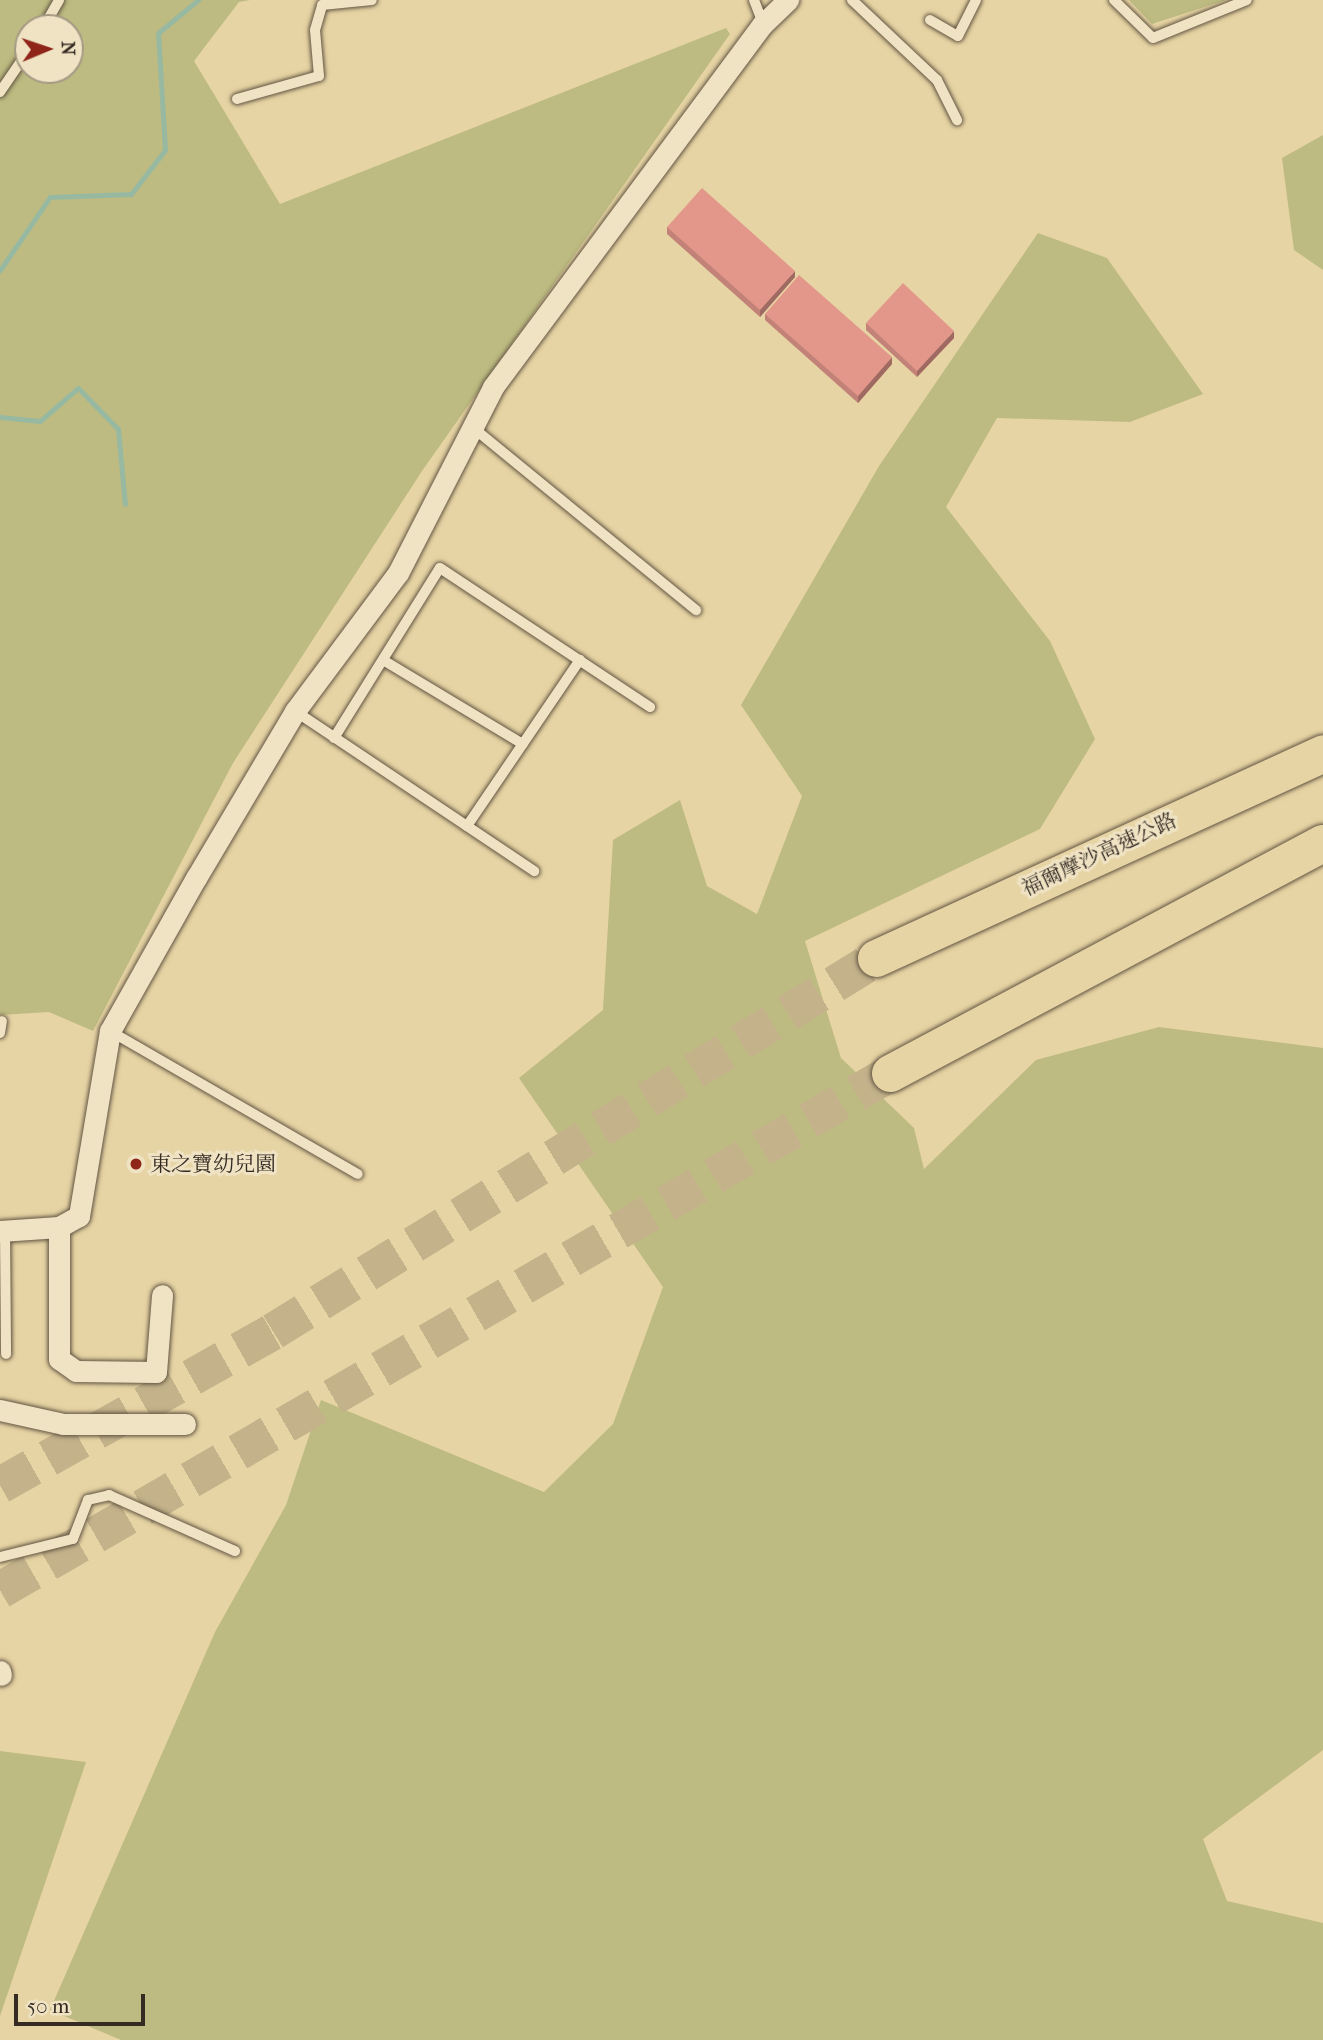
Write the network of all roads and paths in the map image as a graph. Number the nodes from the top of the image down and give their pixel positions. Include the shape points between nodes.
1 (372, 0) edge
2 (754, 0) edge
3 (788, 0) edge
4 (852, 0) edge
5 (976, 0) edge
6 (1114, 0) edge
7 (1247, 0) edge
8 (930, 20) dead end
9 (763, 24) junction
10 (14, 72) edge
11 (0, 92) edge
12 (237, 99) dead end
13 (957, 120) dead end
14 (471, 426) junction
15 (696, 610) dead end
16 (383, 660) junction
17 (580, 660) junction
18 (650, 707) dead end
19 (295, 711) junction
20 (334, 738) junction
21 (523, 744) junction
22 (1323, 753) edge
23 (467, 826) junction
24 (1323, 843) edge
25 (534, 871) dead end
26 (876, 958) tunnel mouth
27 (110, 1031) junction
28 (890, 1073) tunnel mouth
29 (358, 1174) dead end
30 (59, 1227) junction
31 (2, 1231) edge
32 (162, 1295) dead end
33 (6, 1354) dead end
34 (0, 1410) edge
35 (185, 1424) dead end
36 (235, 1551) dead end
37 (0, 1557) edge

1 - 12 lane via 323,5 315,30 319,76
2 - 9 lane
3 - 9 street
4 - 13 lane via 937,80
5 - 8 lane via 958,36
6 - 7 lane via 1153,38
9 - 14 street via 493,387
10 - 11 lane
14 - 15 lane
14 - 19 street via 398,573
16 - 17 lane via 440,568
16 - 20 lane
16 - 21 lane
17 - 18 lane
17 - 21 lane
19 - 20 lane
19 - 27 street
20 - 23 lane
21 - 23 lane
22 - 26 highway, 福爾摩沙高速公路
23 - 25 lane
24 - 28 highway
27 - 29 lane
27 - 30 street via 79,1216
30 - 31 street
30 - 32 street via 59,1359 76,1371 156,1372
31 - 33 lane
34 - 35 street via 63,1424
36 - 37 lane via 108,1495 88,1500 73,1539

